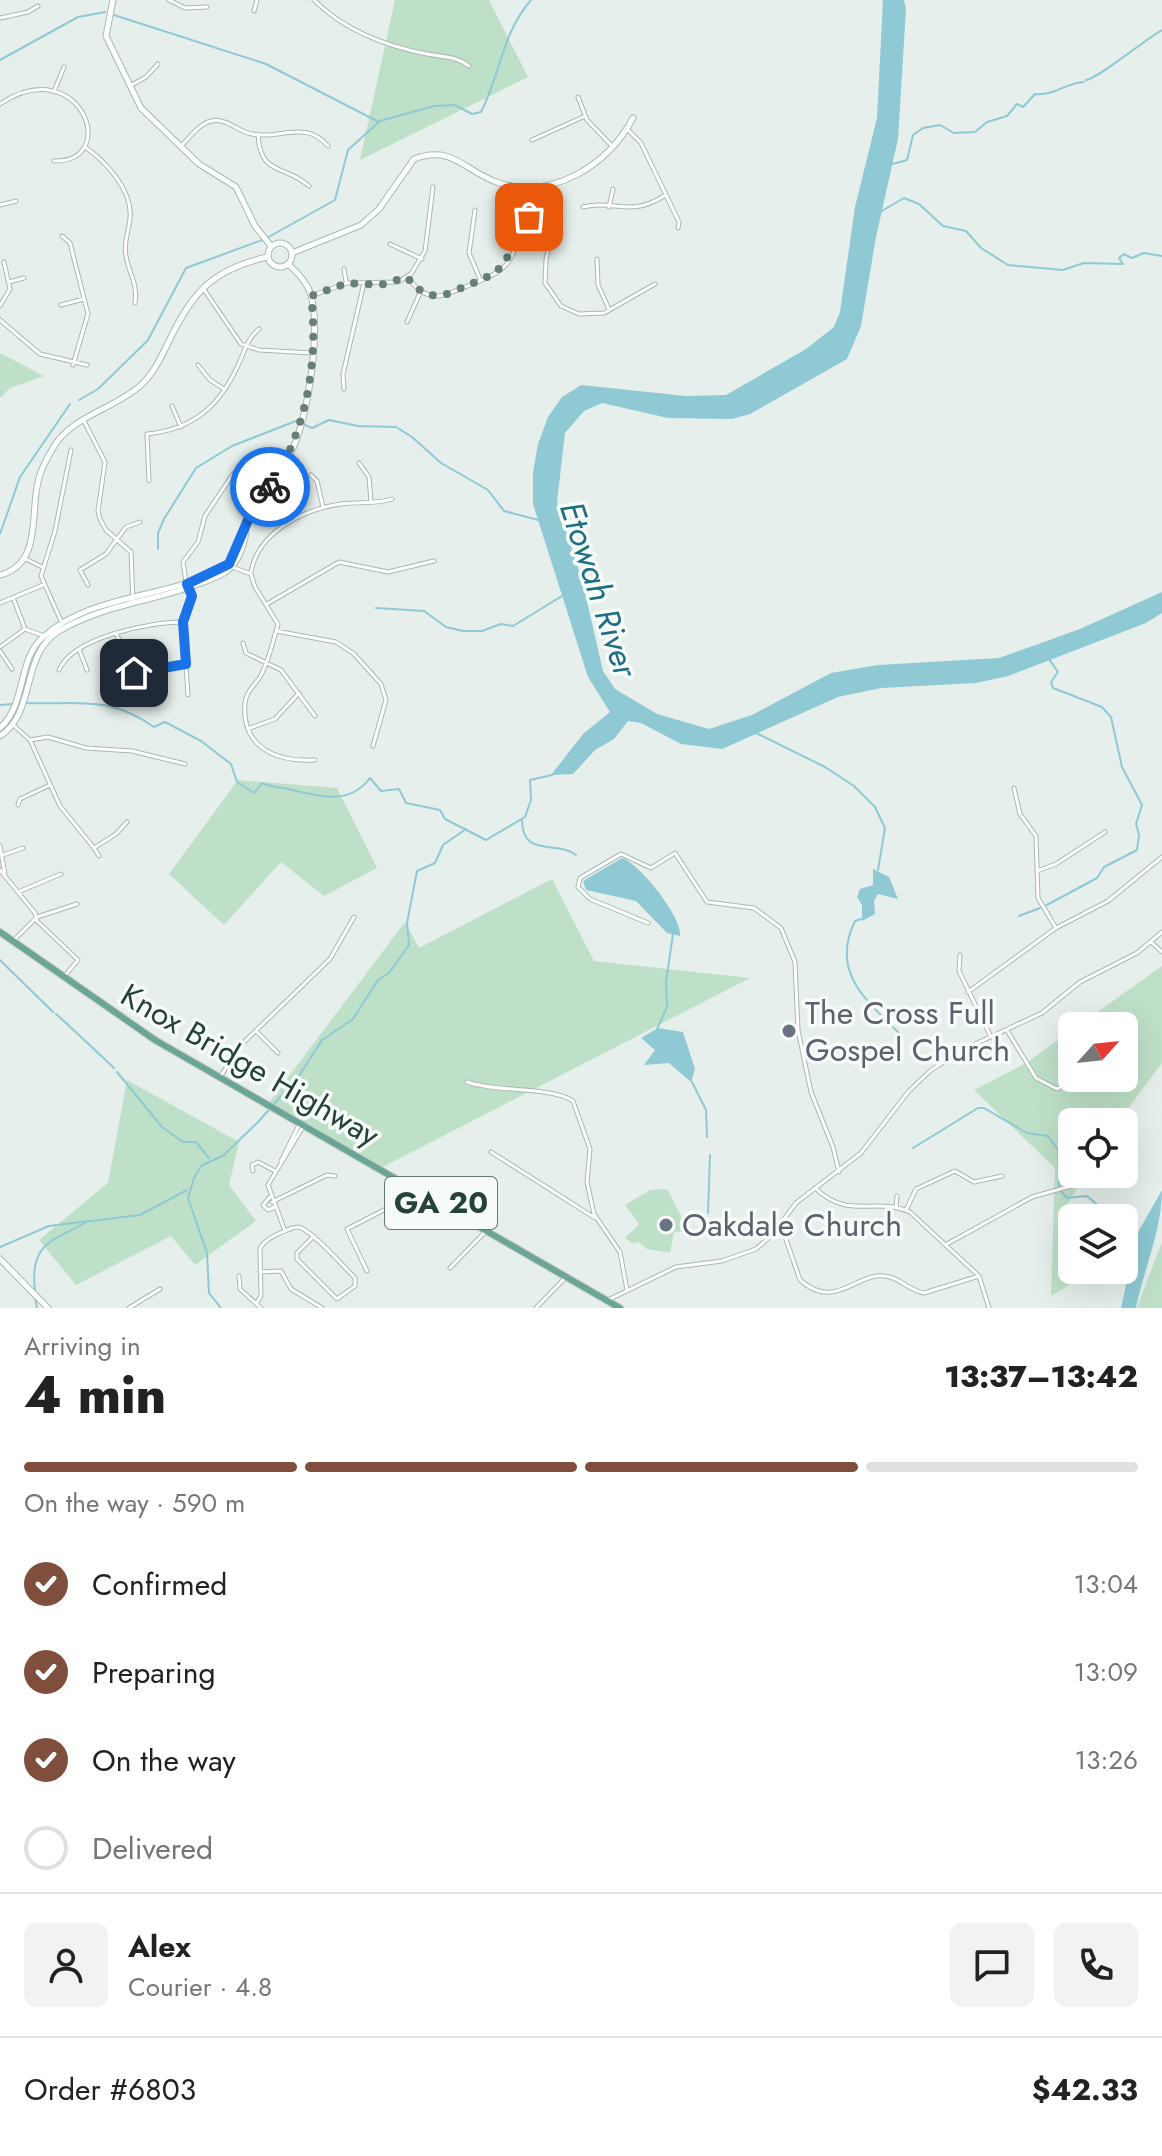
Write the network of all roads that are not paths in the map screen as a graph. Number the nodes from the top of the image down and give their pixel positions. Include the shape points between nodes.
1 (113, 0) edge
2 (169, 0) edge
3 (257, 0) edge
4 (314, 0) edge
5 (327, 1) edge
6 (38, 6) dead end
7 (207, 7) dead end
8 (321, 7) junction
9 (254, 11) dead end
10 (0, 18) edge
11 (158, 64) dead end
12 (469, 66) dead end
13 (64, 67) dead end
14 (129, 86) junction
15 (55, 90) junction
16 (578, 97) dead end
17 (0, 104) edge
18 (585, 116) junction
19 (633, 118) dead end
20 (627, 129) junction
21 (258, 134) junction
22 (532, 140) dead end
23 (611, 145) junction
24 (328, 146) dead end
25 (85, 147) junction
26 (180, 147) junction
27 (54, 161) dead end
28 (551, 185) junction
29 (309, 186) dead end
30 (433, 187) dead end
31 (613, 189) dead end
32 (665, 196) junction
33 (16, 201) dead end
34 (0, 205) edge
35 (583, 207) dead end
36 (609, 207) junction
37 (475, 210) dead end
38 (554, 220) junction
39 (678, 228) dead end
40 (62, 236) dead end
41 (390, 244) dead end
42 (271, 246) junction
43 (292, 253) junction
44 (267, 257) junction
45 (422, 259) junction
46 (597, 259) dead end
47 (4, 262) dead end
48 (288, 264) junction
49 (344, 269) dead end
50 (407, 277) junction
51 (24, 278) dead end
52 (480, 279) junction
53 (9, 282) junction
54 (347, 283) junction
55 (364, 283) junction
56 (655, 284) dead end
57 (203, 288) junction
58 (421, 293) junction
59 (311, 296) junction
60 (84, 299) junction
61 (135, 303) dead end
62 (61, 305) dead end
63 (0, 306) edge
64 (610, 310) junction
65 (0, 320) edge
66 (407, 322) dead end
67 (259, 329) dead end
68 (246, 347) junction
69 (312, 353) junction
70 (73, 365) junction
71 (87, 365) dead end
72 (198, 365) dead end
73 (344, 389) dead end
74 (226, 390) junction
75 (172, 406) dead end
76 (84, 421) junction
77 (181, 427) junction
78 (71, 450) dead end
79 (359, 463) dead end
80 (233, 474) dead end
81 (311, 475) dead end
82 (149, 481) dead end
83 (392, 499) dead end
84 (371, 502) junction
85 (323, 507) junction
86 (140, 522) dead end
87 (118, 538) junction
88 (26, 559) junction
89 (434, 561) dead end
90 (230, 566) junction
91 (42, 567) junction
92 (251, 574) junction
93 (0, 575) edge
94 (43, 585) junction
95 (88, 585) dead end
96 (188, 586) junction
97 (14, 600) junction
98 (133, 601) junction
99 (0, 603) edge
100 (267, 604) junction
101 (183, 622) junction
102 (63, 624) junction
103 (25, 629) junction
104 (276, 631) junction
105 (116, 633) junction
106 (46, 638) junction
107 (243, 643) dead end
108 (0, 649) edge
109 (79, 649) junction
110 (266, 663) junction
111 (186, 664) junction
112 (12, 669) dead end
113 (59, 670) dead end
114 (87, 670) dead end
115 (299, 693) junction
116 (188, 695) dead end
117 (315, 716) dead end
118 (12, 724) junction
119 (0, 728) edge
120 (250, 728) junction
121 (0, 736) edge
122 (30, 740) junction
123 (373, 746) dead end
124 (315, 760) dead end
125 (185, 764) dead end
126 (50, 785) junction
127 (1014, 788) dead end
128 (18, 805) dead end
129 (127, 822) dead end
130 (1105, 832) dead end
131 (0, 846) edge
132 (23, 848) dead end
133 (94, 848) junction
134 (3, 855) junction
135 (99, 856) dead end
136 (1162, 857) edge
137 (0, 870) edge
138 (1037, 871) junction
139 (61, 874) dead end
140 (5, 875) junction
141 (18, 892) junction
142 (77, 904) dead end
143 (37, 917) junction
144 (354, 917) dead end
145 (648, 923) dead end
146 (1056, 928) junction
147 (0, 932) edge
148 (1162, 932) edge
149 (13, 941) junction
150 (1151, 942) junction
151 (1162, 952) edge
152 (960, 955) dead end
153 (64, 978) junction
154 (968, 992) junction
155 (256, 1031) junction
156 (1007, 1031) junction
157 (991, 1037) junction
158 (278, 1053) dead end
159 (220, 1077) junction
160 (467, 1082) dead end
161 (1058, 1088) edge
162 (302, 1124) junction
163 (491, 1152) dead end
164 (253, 1171) dead end
165 (275, 1171) junction
166 (839, 1172) junction
167 (335, 1176) dead end
168 (1002, 1176) dead end
169 (815, 1188) junction
170 (1064, 1188) edge
171 (420, 1192) junction
172 (897, 1196) dead end
173 (271, 1199) junction
174 (275, 1207) junction
175 (896, 1208) junction
176 (906, 1210) junction
177 (595, 1218) junction
178 (780, 1222) junction
179 (487, 1230) junction
180 (285, 1231) junction
181 (313, 1237) junction
182 (947, 1244) junction
183 (0, 1259) edge
184 (450, 1268) dead end
185 (367, 1271) dead end
186 (260, 1272) junction
187 (239, 1276) dead end
188 (568, 1276) junction
189 (979, 1276) junction
190 (160, 1289) dead end
191 (627, 1290) junction
192 (608, 1300) junction
193 (256, 1304) junction
194 (48, 1308) edge
195 (129, 1308) edge
196 (261, 1308) edge
197 (322, 1308) edge
198 (536, 1308) edge
199 (620, 1308) edge
200 (989, 1308) edge

1 - 14 street via 106,36
2 - 7 street via 185,8
3 - 9 street
4 - 8 street
5 - 8 street
6 - 10 street
8 - 12 street via 358,33 459,58
11 - 14 street
13 - 15 street
14 - 26 street via 152,123
15 - 17 street via 27,90
15 - 25 street via 80,107 88,123
16 - 18 street
18 - 22 street
18 - 23 street
19 - 20 street
20 - 23 street
20 - 32 street via 641,143
21 - 24 street via 312,133
21 - 26 street via 214,121 204,123
21 - 29 street via 270,166
23 - 28 street via 586,170
25 - 27 street via 70,160
25 - 61 street via 102,159 126,197 131,213 126,259 135,277
26 - 42 street via 236,187
28 - 38 street
28 - 43 street via 497,182 444,153 428,153 406,165 392,193 361,225
30 - 45 street
31 - 36 street
32 - 36 street via 631,210
32 - 39 street
33 - 34 street
35 - 36 street
37 - 52 street via 469,253
38 - 52 street via 522,220 516,226 511,257 503,268
38 - 64 street via 544,272 550,291 561,306 579,314
40 - 60 street via 70,243
41 - 45 street
42 - 43 street via 285,244
42 - 44 street
43 - 48 street
44 - 48 street via 278,267
44 - 57 street via 238,264
45 - 50 street
46 - 64 street via 598,285
47 - 53 street
48 - 59 street
49 - 54 street
50 - 55 street via 380,285
50 - 58 street
51 - 53 street
52 - 58 street via 441,297
53 - 63 street via 8,297
54 - 55 street
54 - 59 street
55 - 73 street
56 - 64 street
57 - 68 street via 234,338
57 - 76 street via 187,304 151,375
58 - 66 street
59 - 69 street
60 - 62 street
60 - 70 street via 86,328
65 - 70 street via 40,354
67 - 68 street
68 - 69 street
68 - 74 street
69 - 90 street via 293,449 248,520 241,553
70 - 71 street
72 - 74 street
74 - 77 street via 209,412
75 - 77 street
76 - 87 street via 105,462 100,519
76 - 88 street via 66,431 45,463
77 - 82 street via 147,434
78 - 91 street
79 - 84 street via 369,477
80 - 96 street via 183,562
81 - 85 street
83 - 84 street
84 - 85 street
85 - 92 street via 284,525 254,557
86 - 87 street via 126,527
87 - 95 street via 106,554 80,570
87 - 98 street via 134,563
88 - 91 street
88 - 93 street
89 - 100 street via 388,572 339,562
90 - 92 street
90 - 96 street via 219,576
91 - 94 street
92 - 100 street
94 - 97 street
94 - 102 street
96 - 98 street
96 - 101 street via 192,596
97 - 99 street
97 - 103 street
98 - 102 street via 97,607
98 - 106 street via 99,611
100 - 104 street via 278,624
101 - 105 street
101 - 111 street
102 - 106 street
103 - 106 street
103 - 108 street
104 - 110 street
104 - 123 street via 336,642 381,684 386,700
105 - 109 street
105 - 111 street via 134,673
106 - 118 street
106 - 119 street via 32,652 16,708
107 - 110 street via 246,653
108 - 112 street
109 - 113 street
109 - 114 street
110 - 115 street via 281,670
110 - 120 street via 245,705
111 - 116 street
115 - 117 street
115 - 120 street via 275,719
118 - 121 street
118 - 122 street
120 - 124 street via 275,758
122 - 125 street via 48,737
122 - 126 street
126 - 128 street via 20,799
126 - 133 street
127 - 138 street via 1020,814 1036,836
129 - 133 street
130 - 138 street
131 - 134 street
132 - 134 street
133 - 135 street
134 - 140 street
136 - 146 street via 1108,901
137 - 140 street
138 - 146 street via 1038,898
139 - 141 street
140 - 141 street
141 - 143 street
142 - 143 street
143 - 149 street
143 - 153 street via 78,960
144 - 155 street via 330,959
145 - 166 street via 585,897 579,890 584,874 621,854 651,868 675,853 707,902 754,908 780,927 795,962 798,1030 811,1092
146 - 154 street
147 - 149 main road, Knox Bridge Highway / GA 20
148 - 150 street
149 - 153 main road, Knox Bridge Highway / GA 20
150 - 151 street
150 - 156 street
152 - 154 street via 959,971
153 - 159 main road, Knox Bridge Highway / GA 20
154 - 157 street
155 - 158 street
155 - 159 street
156 - 157 street
156 - 161 street via 1043,1084
157 - 166 street via 930,1071 876,1137
159 - 162 main road, Knox Bridge Highway / GA 20
160 - 177 street via 573,1101 589,1144 587,1182
162 - 165 street
162 - 171 main road, Knox Bridge Highway / GA 20
163 - 177 street
164 - 165 street via 258,1162
165 - 173 street via 268,1185
166 - 169 street
167 - 173 street
168 - 176 street via 974,1182 955,1171 916,1189
169 - 175 street via 846,1207
169 - 178 street
170 - 182 street via 1032,1197
171 - 179 main road, Knox Bridge Highway / GA 20
171 - 185 street via 347,1229
172 - 175 street
173 - 174 street
173 - 174 street via 263,1205 268,1210
174 - 180 street
175 - 176 street
176 - 182 street
177 - 191 street via 620,1252
178 - 189 street via 800,1280 824,1293 844,1293 876,1276 924,1293
178 - 191 street via 748,1254 676,1267
179 - 184 street
179 - 188 main road, Knox Bridge Highway / GA 20
180 - 181 street via 300,1227
180 - 186 street via 263,1243
181 - 181 street via 355,1278 355,1286 343,1298 335,1297 297,1259
182 - 189 street
183 - 194 street
186 - 193 street
186 - 197 street via 281,1271 291,1289
187 - 193 street via 240,1289
188 - 192 main road, Knox Bridge Highway / GA 20
188 - 198 street
189 - 200 street
190 - 195 street
191 - 192 street
192 - 199 main road, GA 20
193 - 196 street

